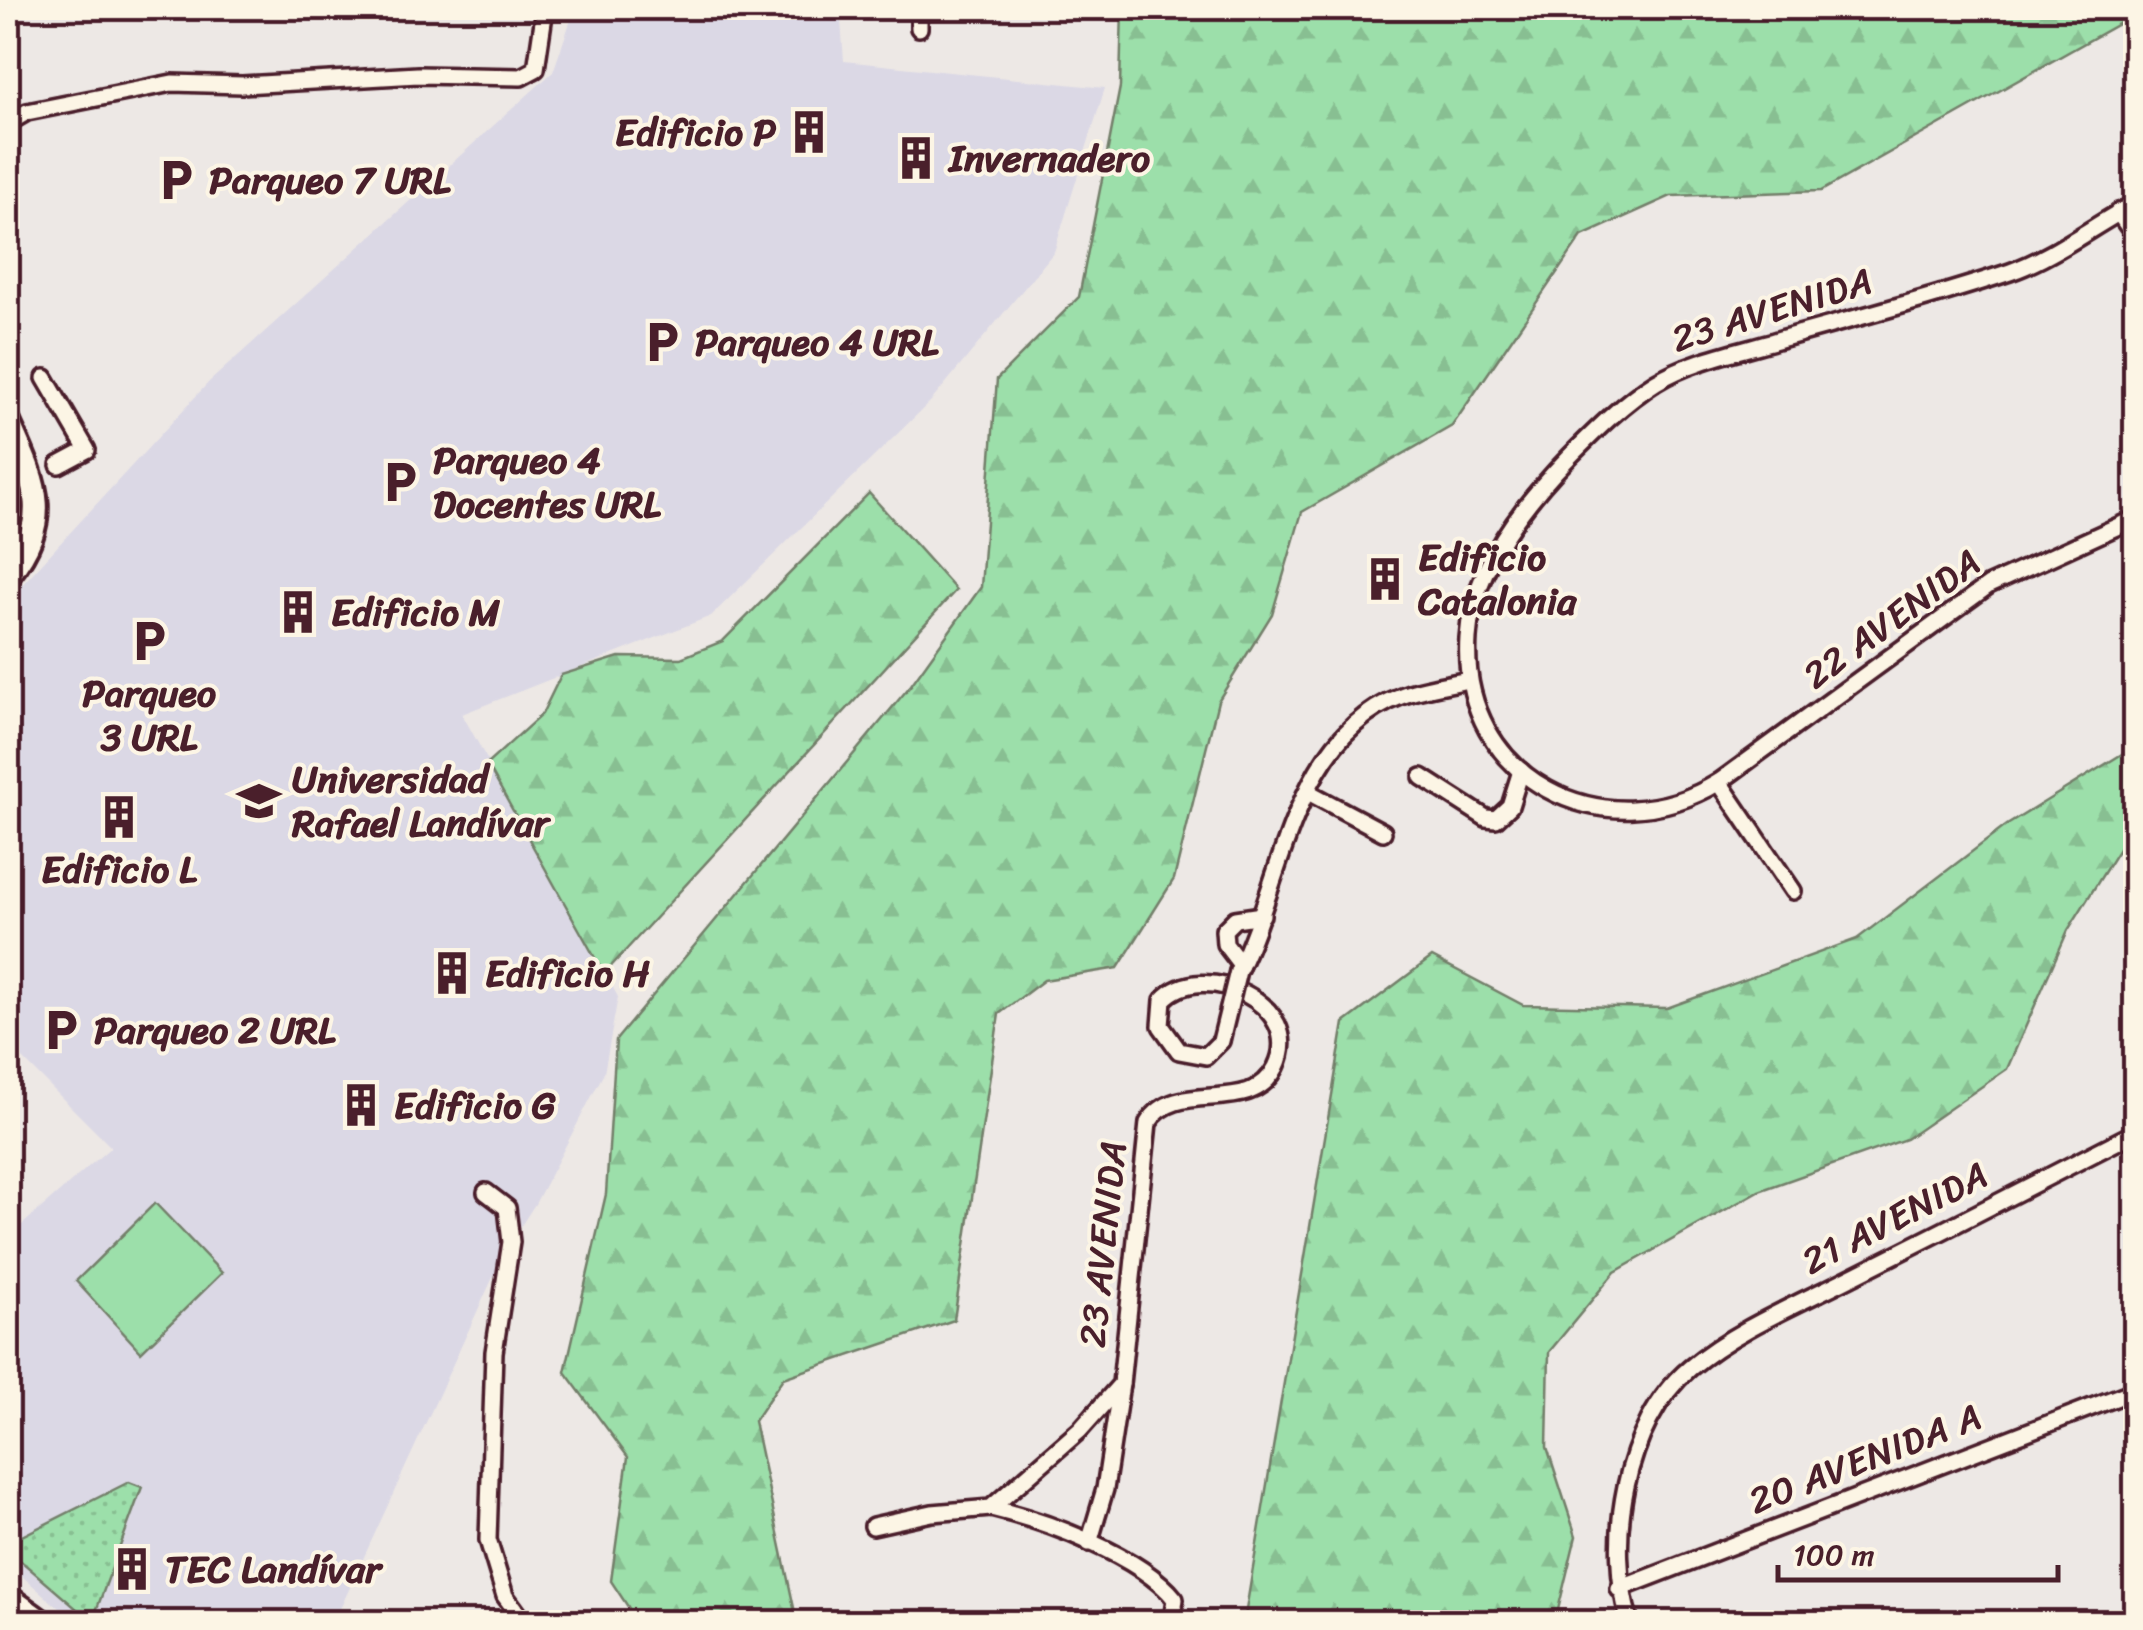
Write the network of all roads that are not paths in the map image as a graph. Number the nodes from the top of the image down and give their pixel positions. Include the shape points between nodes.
1 (544, 8) edge
2 (919, 8) edge
3 (919, 28) dead end
4 (8, 123) edge
5 (2136, 203) edge
6 (2118, 212) junction
7 (2136, 238) edge
8 (46, 378) dead end
9 (8, 422) edge
10 (58, 465) dead end
11 (2136, 518) edge
12 (8, 575) edge
13 (1468, 680) junction
14 (1521, 772) junction
15 (1422, 776) dead end
16 (1720, 782) junction
17 (1308, 792) junction
18 (1383, 832) dead end
19 (1793, 891) dead end
20 (1262, 915) junction
21 (1240, 968) junction
22 (2136, 1132) edge
23 (486, 1192) dead end
24 (1121, 1384) junction
25 (2136, 1390) edge
26 (991, 1508) junction
27 (872, 1526) dead end
28 (1089, 1543) junction
29 (1619, 1589) junction
30 (8, 1592) edge
31 (48, 1622) edge
32 (524, 1622) edge
33 (1172, 1622) edge
34 (1630, 1622) edge

1 - 4 street via 536,70 520,77 172,83 27,112
2 - 3 street
5 - 6 street, 23 AVENIDA
6 - 7 street
6 - 13 street, 23 AVENIDA via 2013,271 1714,358 1636,397 1565,461 1487,568 1468,636
8 - 10 street via 86,450
9 - 12 street via 38,504 36,530
11 - 16 street, 22 AVENIDA via 1989,585
13 - 14 street, 22 AVENIDA via 1487,730
13 - 17 street, 23 AVENIDA via 1401,696 1357,721 1323,756
14 - 15 street via 1510,806 1496,819
14 - 16 street, 22 AVENIDA via 1567,800 1606,810 1646,810
16 - 19 street
17 - 18 street
17 - 20 street, 23 AVENIDA
20 - 21 street, 23 AVENIDA
20 - 21 street via 1236,919 1224,930
21 - 24 street, 23 AVENIDA, bridge via 1220,1042 1206,1056 1179,1051 1162,1026 1162,1000 1198,982 1254,997 1280,1027 1281,1049 1275,1070 1256,1088 1176,1100 1148,1123
22 - 29 street, 21 AVENIDA via 1756,1326 1688,1369 1652,1414 1621,1498
23 - 32 street via 506,1208 510,1242 494,1352 488,1540 505,1596
24 - 26 street, 23 AVENIDA
24 - 28 street, 23 AVENIDA
25 - 29 street, 20 AVENIDA A
26 - 27 street
26 - 28 street
28 - 33 street via 1160,1580 1175,1599
29 - 34 street, 21 AVENIDA
30 - 31 street

